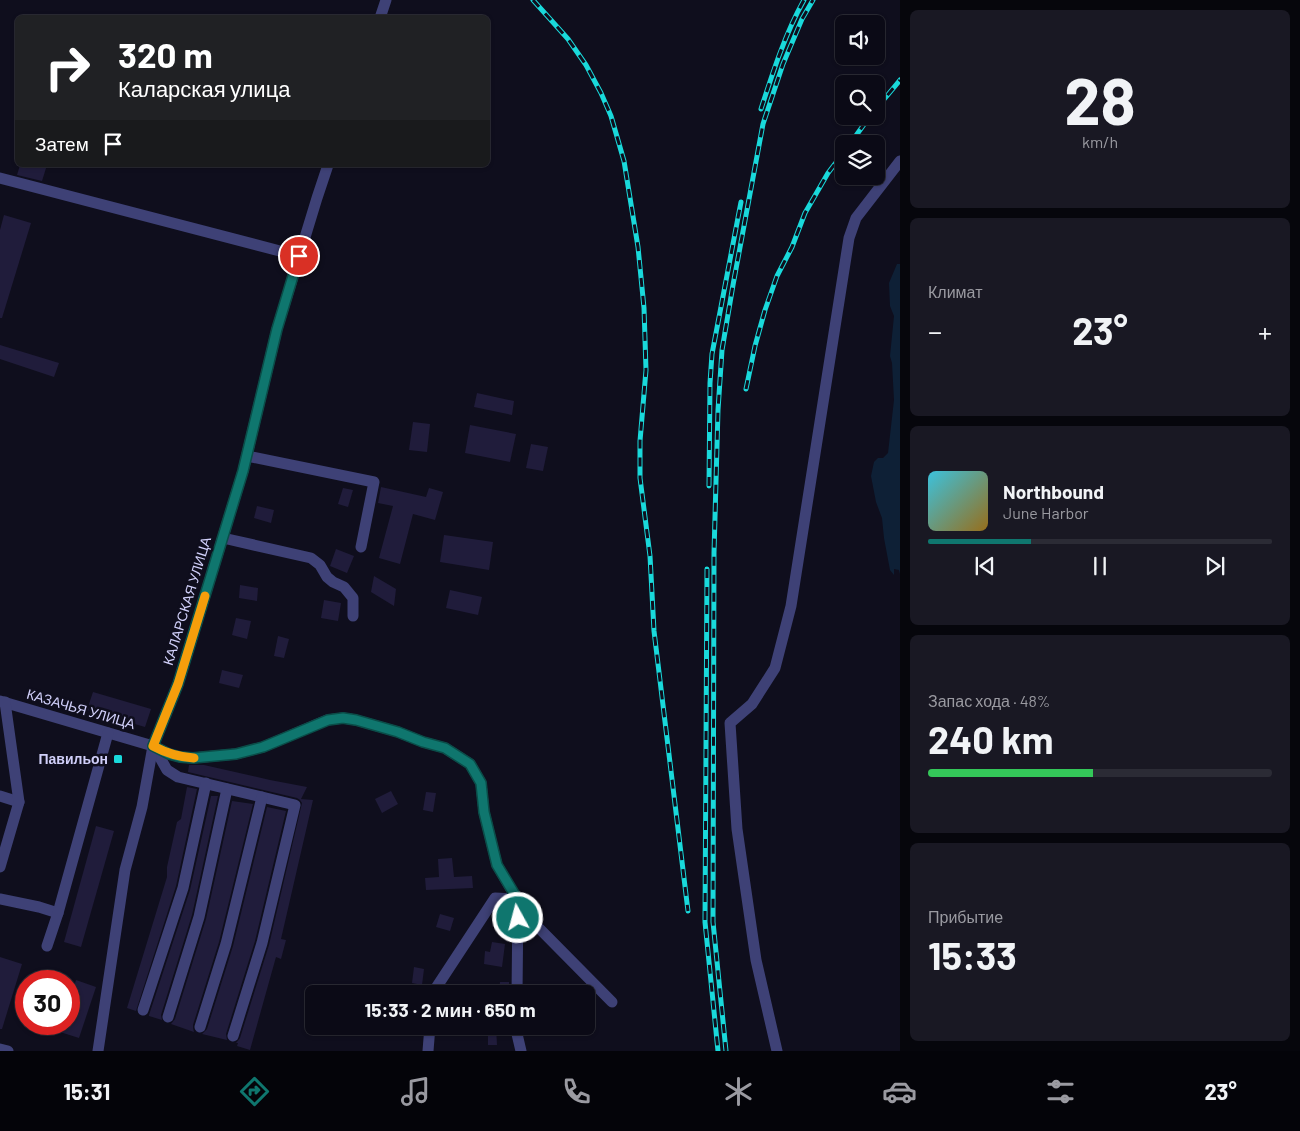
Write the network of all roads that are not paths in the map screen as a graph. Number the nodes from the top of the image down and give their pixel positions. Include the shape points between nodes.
1 (386, 0) edge
2 (381, 15) edge
3 (900, 161) edge
4 (327, 167) edge
5 (0, 178) edge
6 (299, 256) junction
7 (247, 456) junction
8 (223, 538) junction
9 (361, 547) dead end
10 (352, 616) dead end
11 (3, 701) edge
12 (108, 733) junction
13 (153, 746) junction
14 (206, 783) junction
15 (227, 789) junction
16 (0, 796) edge
17 (262, 797) junction
18 (19, 802) junction
19 (0, 868) edge
20 (0, 899) edge
21 (518, 900) junction
22 (58, 913) junction
23 (47, 946) dead end
24 (438, 985) edge
25 (517, 985) edge
26 (612, 1002) dead end
27 (143, 1010) dead end
28 (168, 1017) dead end
29 (200, 1027) dead end
30 (429, 1035) edge
31 (517, 1035) edge
32 (233, 1036) dead end
33 (0, 1049) edge
34 (8, 1051) edge
35 (98, 1051) edge
36 (428, 1051) edge
37 (520, 1051) edge
38 (777, 1051) edge

1 - 2 street
3 - 38 street via 856,218 850,238 791,606 775,668 752,704 730,724 737,829 756,960
4 - 6 street, КАЛАРСКАЯ УЛИЦА
5 - 6 street
6 - 7 street, КАЛАРСКАЯ УЛИЦА via 277,329
7 - 8 street, КАЛАРСКАЯ УЛИЦА
7 - 9 street via 374,482
8 - 10 street via 311,558 327,577 344,587 353,598
8 - 13 street, КАЛАРСКАЯ УЛИЦА via 178,684
11 - 12 street, КАЗАЧЬЯ УЛИЦА
11 - 18 street
12 - 13 street, КАЗАЧЬЯ УЛИЦА
12 - 22 street
13 - 14 street via 167,770
13 - 21 street, КАЗАЧЬЯ УЛИЦА via 187,758 236,754 263,747 328,720 343,718 445,748 470,764 481,783 484,812 497,865
13 - 35 street, КАЛАРСКАЯ УЛИЦА via 142,807 125,870
14 - 15 street
14 - 27 street via 183,888
15 - 17 street
15 - 28 street via 199,917
16 - 18 street
17 - 29 street via 226,944
17 - 32 street via 294,805 262,943
18 - 19 street
20 - 22 street
21 - 24 street via 495,898
21 - 25 street
21 - 26 street, КАЗАЧЬЯ УЛИЦА via 527,916
22 - 23 street
30 - 36 street
31 - 37 street
33 - 34 street

